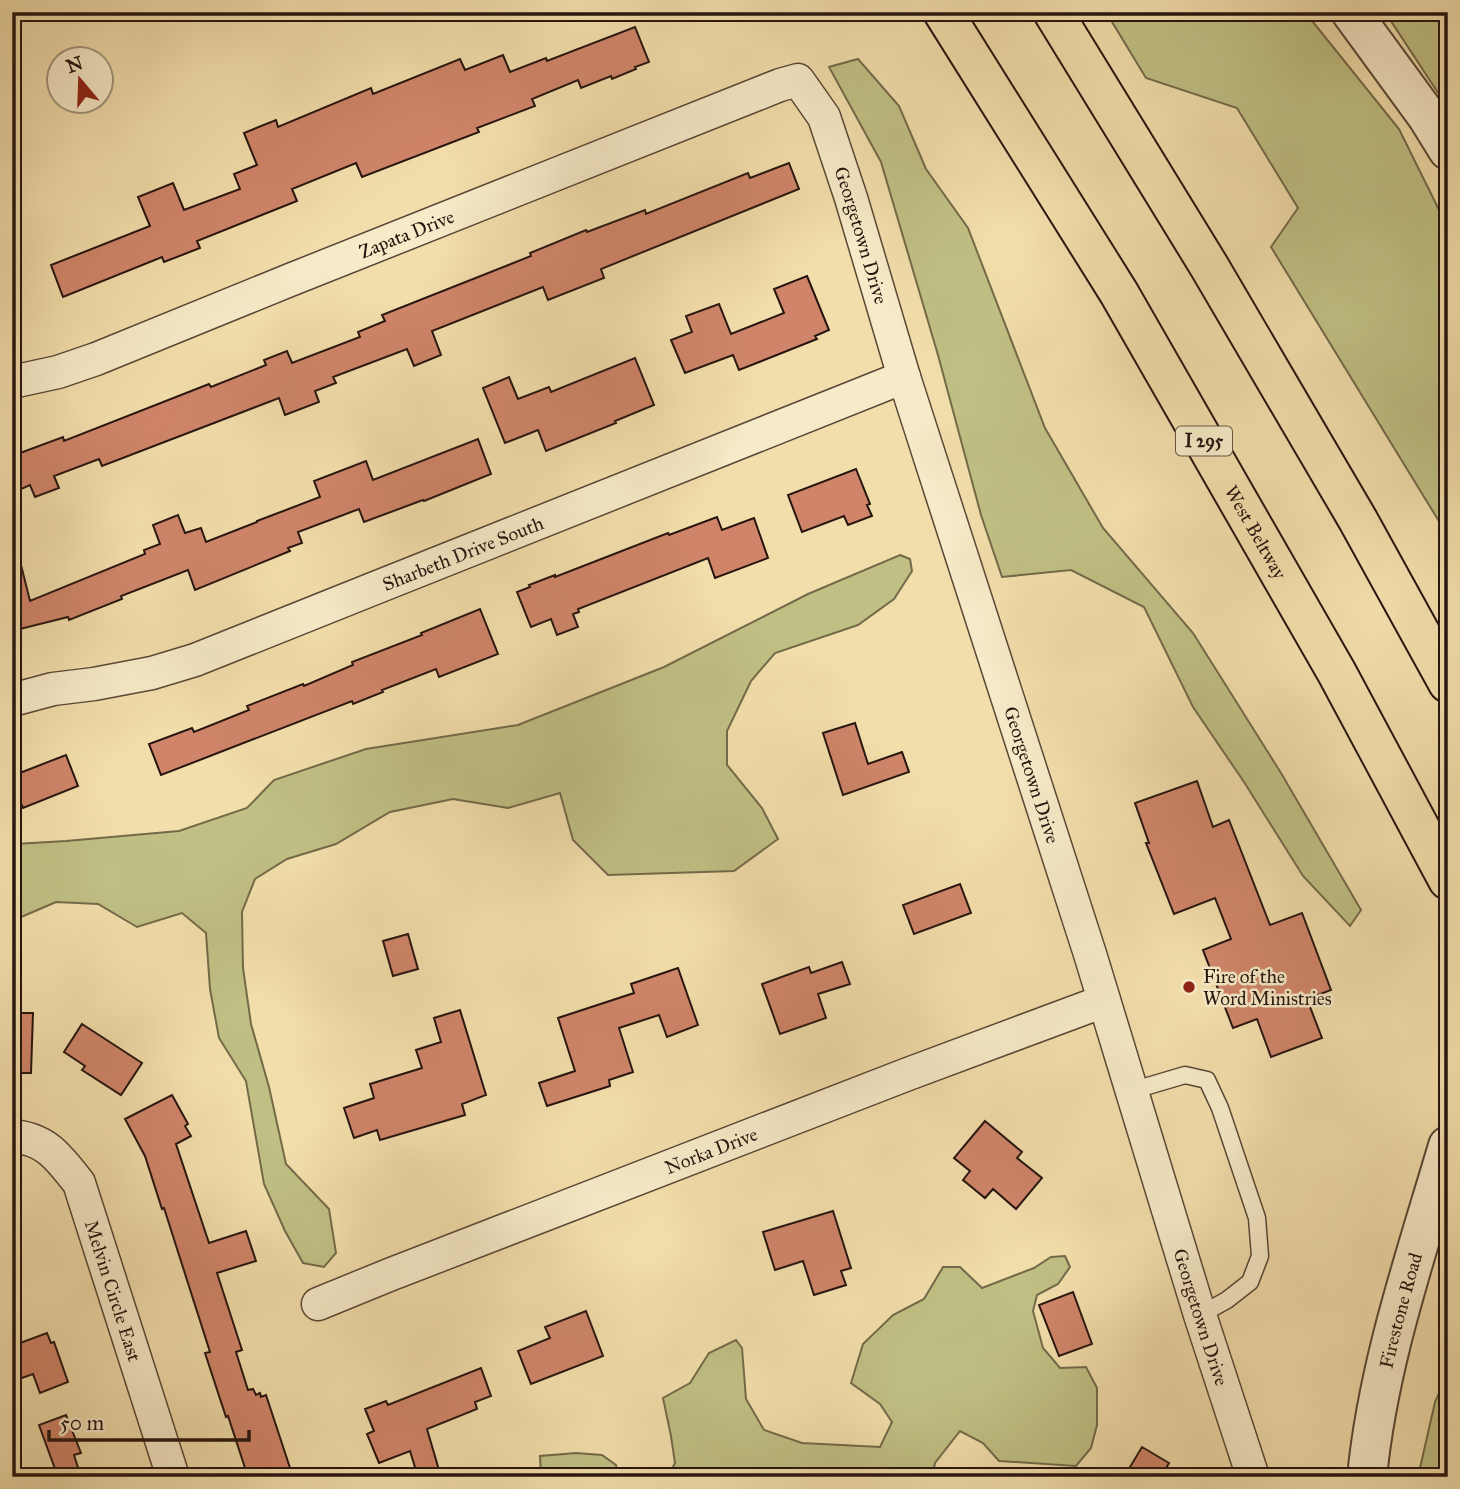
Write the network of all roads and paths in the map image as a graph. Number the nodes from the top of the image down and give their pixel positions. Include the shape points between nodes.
1 (943, 12) edge
2 (1053, 12) edge
3 (1351, 12) edge
4 (798, 80) joint
5 (1448, 150) edge
6 (904, 377) junction
7 (12, 382) edge
8 (1448, 683) edge
9 (12, 699) edge
10 (1448, 880) edge
11 (1104, 1001) junction
12 (1131, 1091) junction
13 (13, 1135) edge
14 (1448, 1146) edge
15 (318, 1304) dead end
16 (1200, 1315) junction
17 (173, 1477) edge
18 (1253, 1477) edge
19 (1367, 1477) edge

1 - 10 highway, West Beltway / I 295 via 1119,293 1337,673
2 - 8 highway via 1216,277
3 - 5 street
4 - 6 street, Georgetown Drive via 824,117
4 - 7 street, Zapata Drive via 96,359
6 - 9 street, Sharbeth Drive South via 195,660 152,673
6 - 11 street, Georgetown Drive
11 - 12 street, Georgetown Drive
11 - 15 street, Norka Drive
12 - 16 street, Georgetown Drive
12 - 16 lane via 1185,1075 1207,1080 1257,1218 1260,1256 1250,1283
13 - 17 street, Melvin Circle East via 46,1146 79,1183
14 - 19 street, Firestone Road via 1390,1345 1371,1432
16 - 18 street, Georgetown Drive

